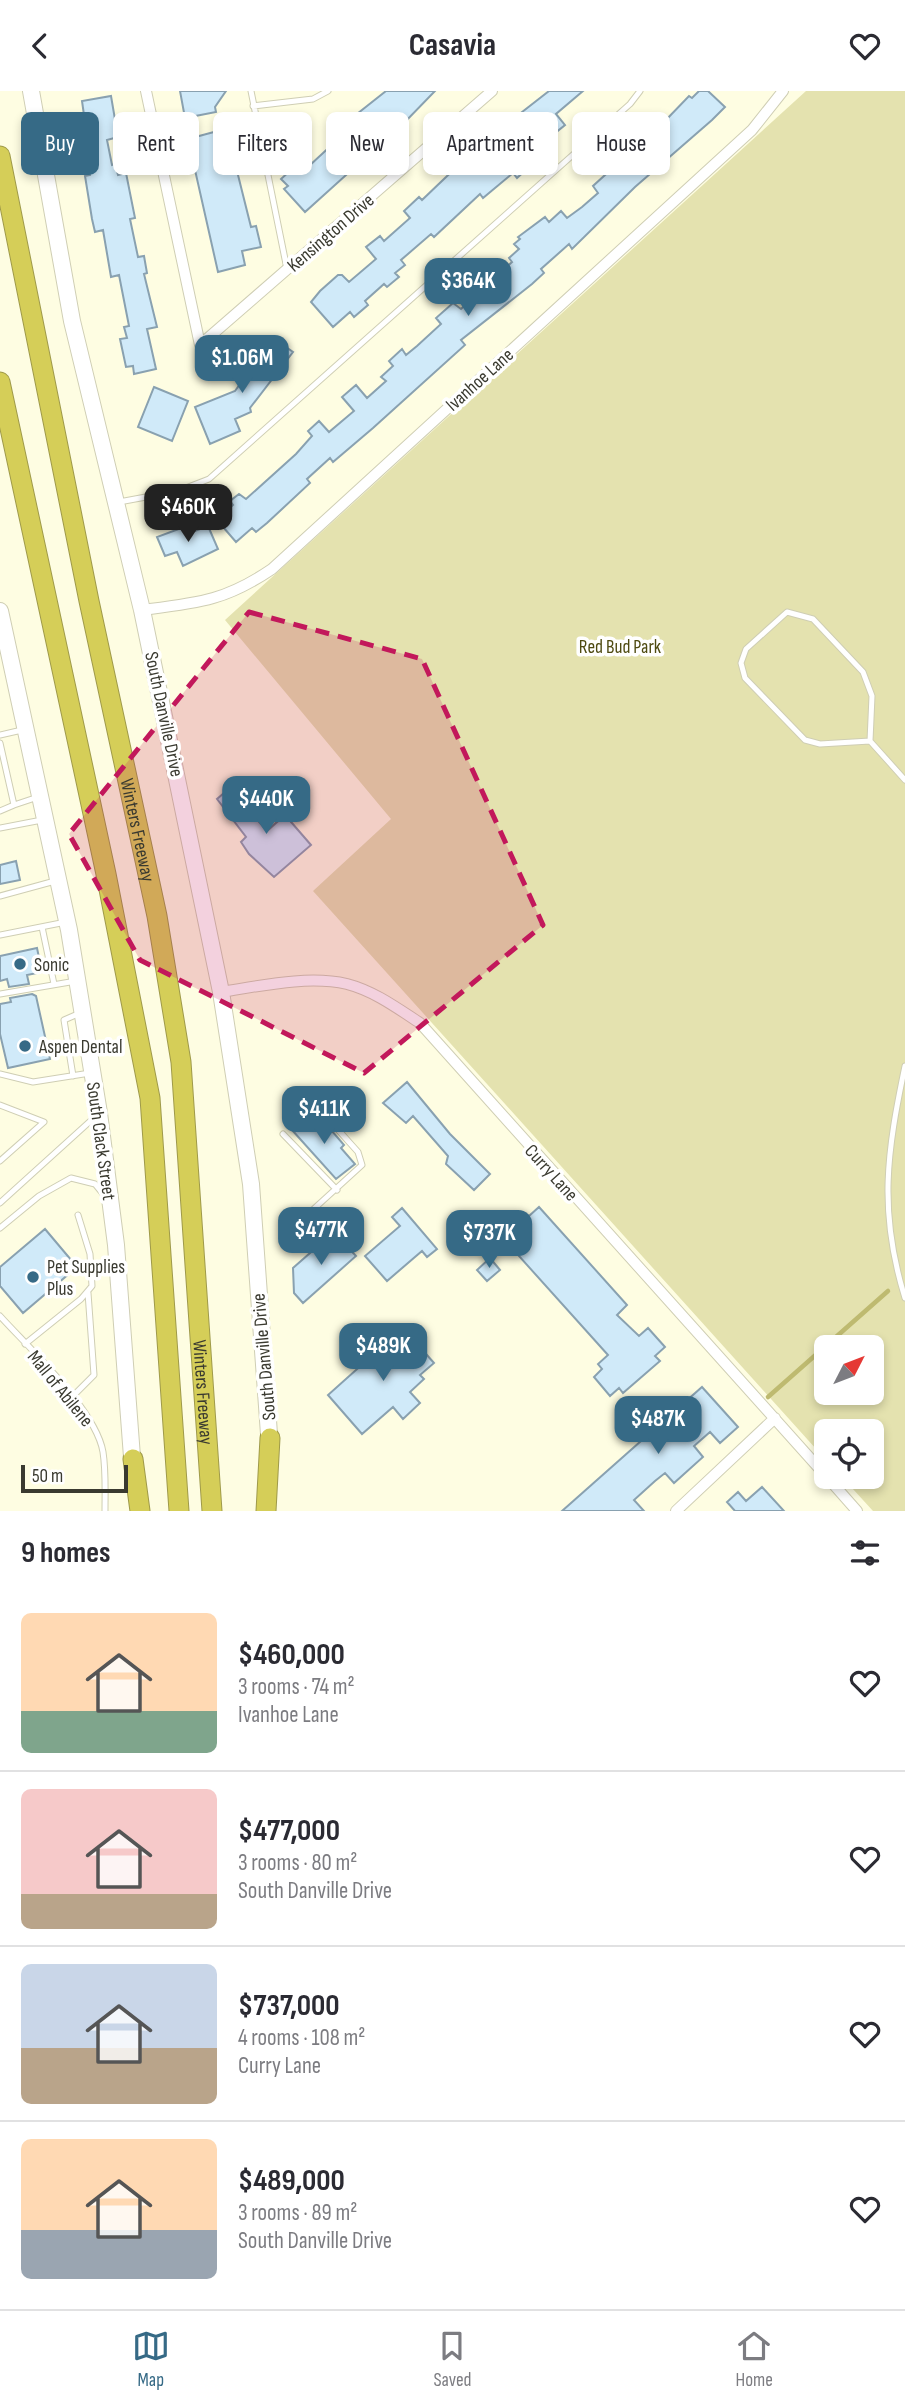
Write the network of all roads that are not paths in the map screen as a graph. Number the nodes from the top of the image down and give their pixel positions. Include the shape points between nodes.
1 (32, 91) edge
2 (146, 91) edge
3 (251, 91) edge
4 (328, 91) edge
5 (492, 91) edge
6 (640, 91) edge
7 (783, 91) edge
8 (253, 106) junction
9 (0, 156) edge
10 (287, 269) junction
11 (0, 381) edge
12 (116, 502) junction
13 (142, 610) junction
14 (0, 611) edge
15 (7, 682) edge
16 (25, 729) junction
17 (0, 735) edge
18 (870, 741) junction
19 (0, 743) edge
20 (905, 780) edge
21 (40, 796) junction
22 (14, 804) junction
23 (0, 811) edge
24 (45, 820) junction
25 (0, 828) edge
26 (58, 880) junction
27 (0, 896) edge
28 (67, 922) junction
29 (42, 927) junction
30 (0, 935) edge
31 (78, 980) junction
32 (54, 984) junction
33 (221, 992) junction
34 (0, 994) edge
35 (83, 1013) junction
36 (905, 1066) edge
37 (93, 1073) junction
38 (0, 1074) edge
39 (73, 1076) junction
40 (307, 1095) dead end
41 (0, 1105) edge
42 (99, 1113) junction
43 (283, 1133) dead end
44 (0, 1161) edge
45 (337, 1190) junction
46 (110, 1202) junction
47 (0, 1203) edge
48 (78, 1215) dead end
49 (295, 1226) dead end
50 (1, 1227) edge
51 (88, 1293) junction
52 (905, 1298) edge
53 (0, 1316) edge
54 (25, 1344) junction
55 (72, 1397) junction
56 (775, 1418) junction
57 (270, 1438) junction
58 (133, 1459) junction
59 (814, 1462) edge
60 (838, 1489) edge
61 (683, 1508) edge
62 (105, 1511) edge
63 (134, 1511) edge
64 (140, 1511) edge
65 (179, 1511) edge
66 (212, 1511) edge
67 (265, 1511) edge
68 (274, 1511) edge
69 (857, 1511) edge

1 - 12 main road, South Danville Drive via 72,321
2 - 10 street, Kensington Drive via 201,345
3 - 8 lane
4 - 8 lane via 313,99
5 - 10 street, Kensington Drive
6 - 12 lane via 209,479 178,491
7 - 13 street, Ivanhoe Lane via 752,130 272,569 241,590 208,602
8 - 10 lane
9 - 66 highway, Winters Freeway via 157,916 181,1062
11 - 65 highway, Winters Freeway via 150,1098
12 - 13 main road, South Danville Drive
13 - 33 main road, South Danville Drive
14 - 15 main road, South Clack Street
15 - 16 main road, South Clack Street
16 - 17 lane
16 - 21 main road, South Clack Street
18 - 18 lane via 871,687 863,672 813,619 787,612 750,642 742,656 745,678 797,734 820,744
18 - 20 lane
19 - 22 lane
21 - 22 lane
21 - 24 main road, South Clack Street
22 - 23 lane
24 - 25 lane
24 - 26 main road, South Clack Street
26 - 27 lane
26 - 28 main road, South Clack Street
28 - 29 lane
28 - 31 main road, South Clack Street
29 - 30 lane
29 - 32 lane
31 - 32 lane
31 - 35 main road, South Clack Street
32 - 34 lane
33 - 56 street, Curry Lane via 318,982 346,984 381,997 420,1023
33 - 57 main road, South Danville Drive via 251,1184
35 - 37 main road, South Clack Street
35 - 39 lane via 64,1020
36 - 52 lane via 886,1173 890,1234
37 - 39 lane
37 - 42 main road, South Clack Street
38 - 39 lane via 33,1082
40 - 45 lane via 361,1156 360,1168
41 - 44 lane via 44,1122
42 - 46 main road, South Clack Street
42 - 47 lane
43 - 45 lane
45 - 49 lane
46 - 50 lane via 95,1184 71,1178 39,1196
46 - 58 main road, South Clack Street
48 - 51 lane via 93,1275
51 - 54 lane
51 - 55 lane via 94,1375
53 - 54 lane, Mall of Abilene
54 - 55 lane, Mall of Abilene
55 - 62 lane, Mall of Abilene via 95,1429 103,1451
56 - 59 street, Curry Lane
56 - 61 street
57 - 67 highway
57 - 68 main road, South Danville Drive
58 - 63 main road, South Clack Street
58 - 64 highway
60 - 69 street, Curry Lane

